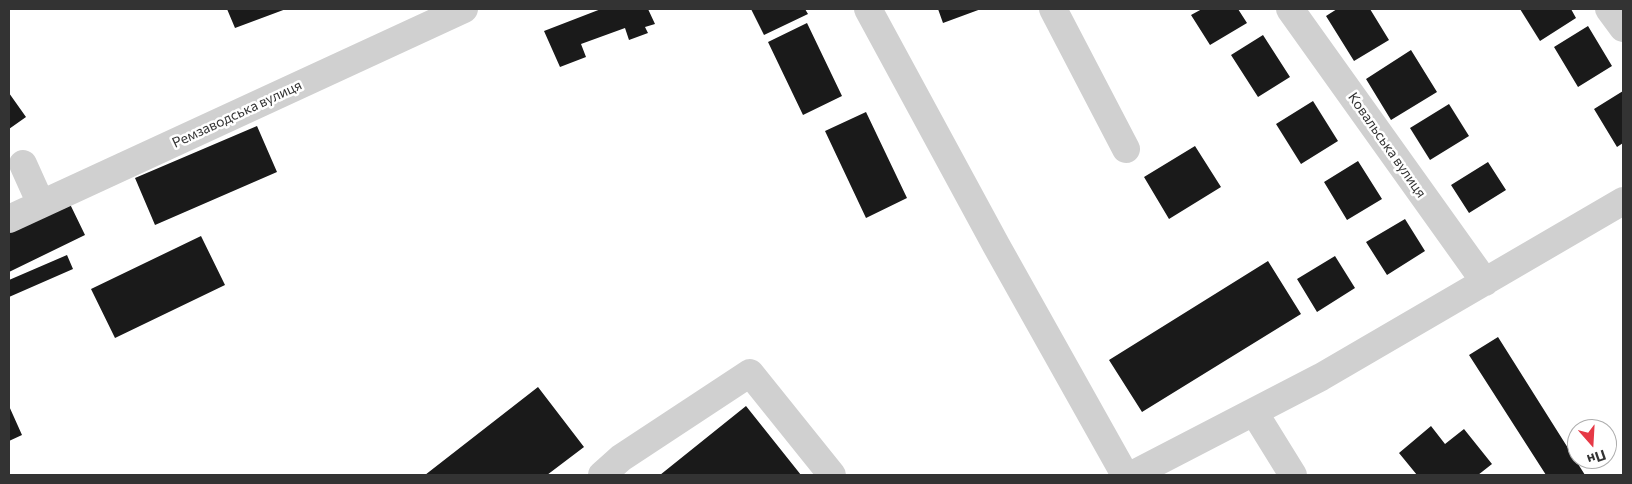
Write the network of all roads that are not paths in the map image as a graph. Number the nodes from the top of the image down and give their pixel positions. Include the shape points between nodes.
1 (464, 9) edge
2 (868, 9) edge
3 (1052, 9) edge
4 (1290, 9) edge
5 (1609, 9) edge
6 (1623, 28) edge
7 (1126, 149) dead end
8 (23, 164) dead end
9 (1623, 201) edge
10 (41, 204) junction
11 (9, 219) edge
12 (1485, 282) junction
13 (1254, 412) junction
14 (602, 475) edge
15 (832, 475) edge
16 (1125, 475) edge
17 (1132, 475) edge
18 (1293, 475) edge

1 - 10 street, Ремзаводська вулиця
2 - 16 street
3 - 7 street
4 - 12 street, Ковальська вулиця
5 - 6 street
8 - 10 street
9 - 12 street
10 - 11 street, Ремзаводська вулиця
12 - 13 street
13 - 17 street
13 - 18 street
14 - 15 street via 622,458 750,373

